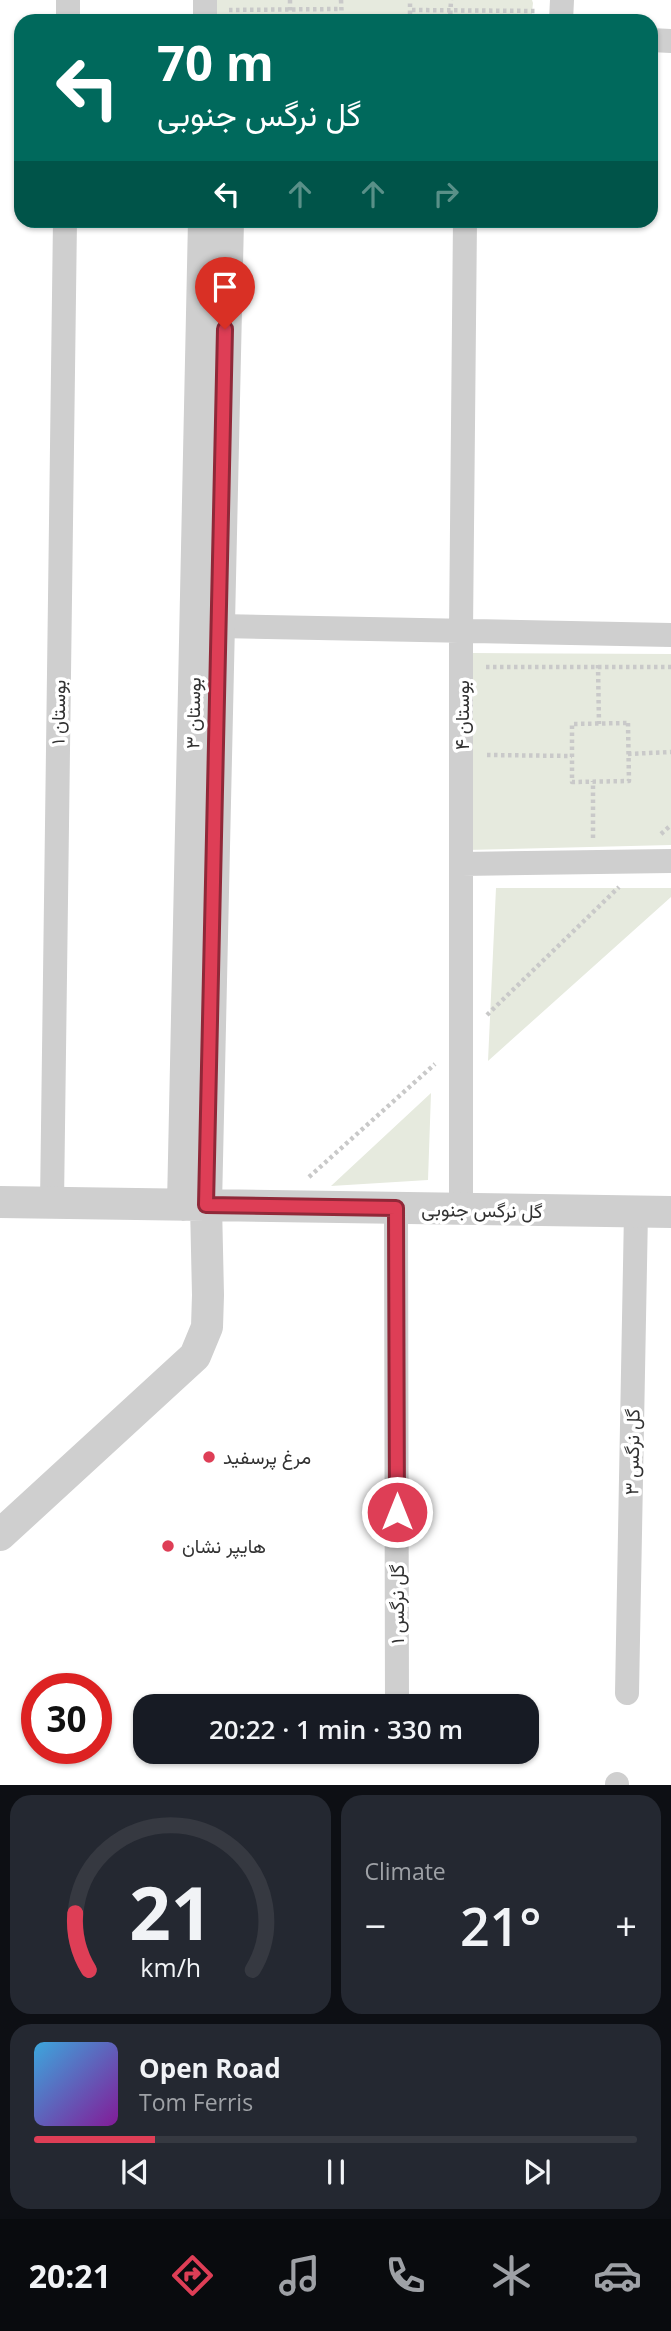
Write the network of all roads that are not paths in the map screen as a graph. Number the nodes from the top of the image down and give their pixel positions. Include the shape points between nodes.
1 (65, 228) edge
2 (204, 228) edge
3 (228, 228) edge
4 (465, 228) edge
5 (219, 626) junction
6 (461, 630) junction
7 (671, 635) edge
8 (671, 861) edge
9 (462, 864) junction
10 (0, 1202) edge
11 (52, 1203) junction
12 (195, 1205) junction
13 (396, 1208) junction
14 (461, 1209) junction
15 (636, 1212) junction
16 (671, 1212) edge
17 (0, 1535) edge
18 (627, 1693) dead end
19 (397, 1694) edge

1 - 11 street, بوستان ۱
2 - 12 street, بوستان ۳
3 - 5 street, بوستان ۳
4 - 6 street, بوستان ۴
5 - 6 street
5 - 12 street, بوستان ۳
6 - 7 street
6 - 9 street, بوستان ۴
8 - 9 street
9 - 14 street, بوستان ۴
10 - 11 street, گل نرگس جنوبی
11 - 12 street, گل نرگس جنوبی
12 - 13 street, گل نرگس جنوبی
12 - 17 street via 206,1327 195,1356
13 - 14 street, گل نرگس جنوبی
13 - 19 street, گل نرگس ۱
14 - 15 street, گل نرگس جنوبی
15 - 16 street, گل نرگس جنوبی
15 - 18 street, گل نرگس ۳

